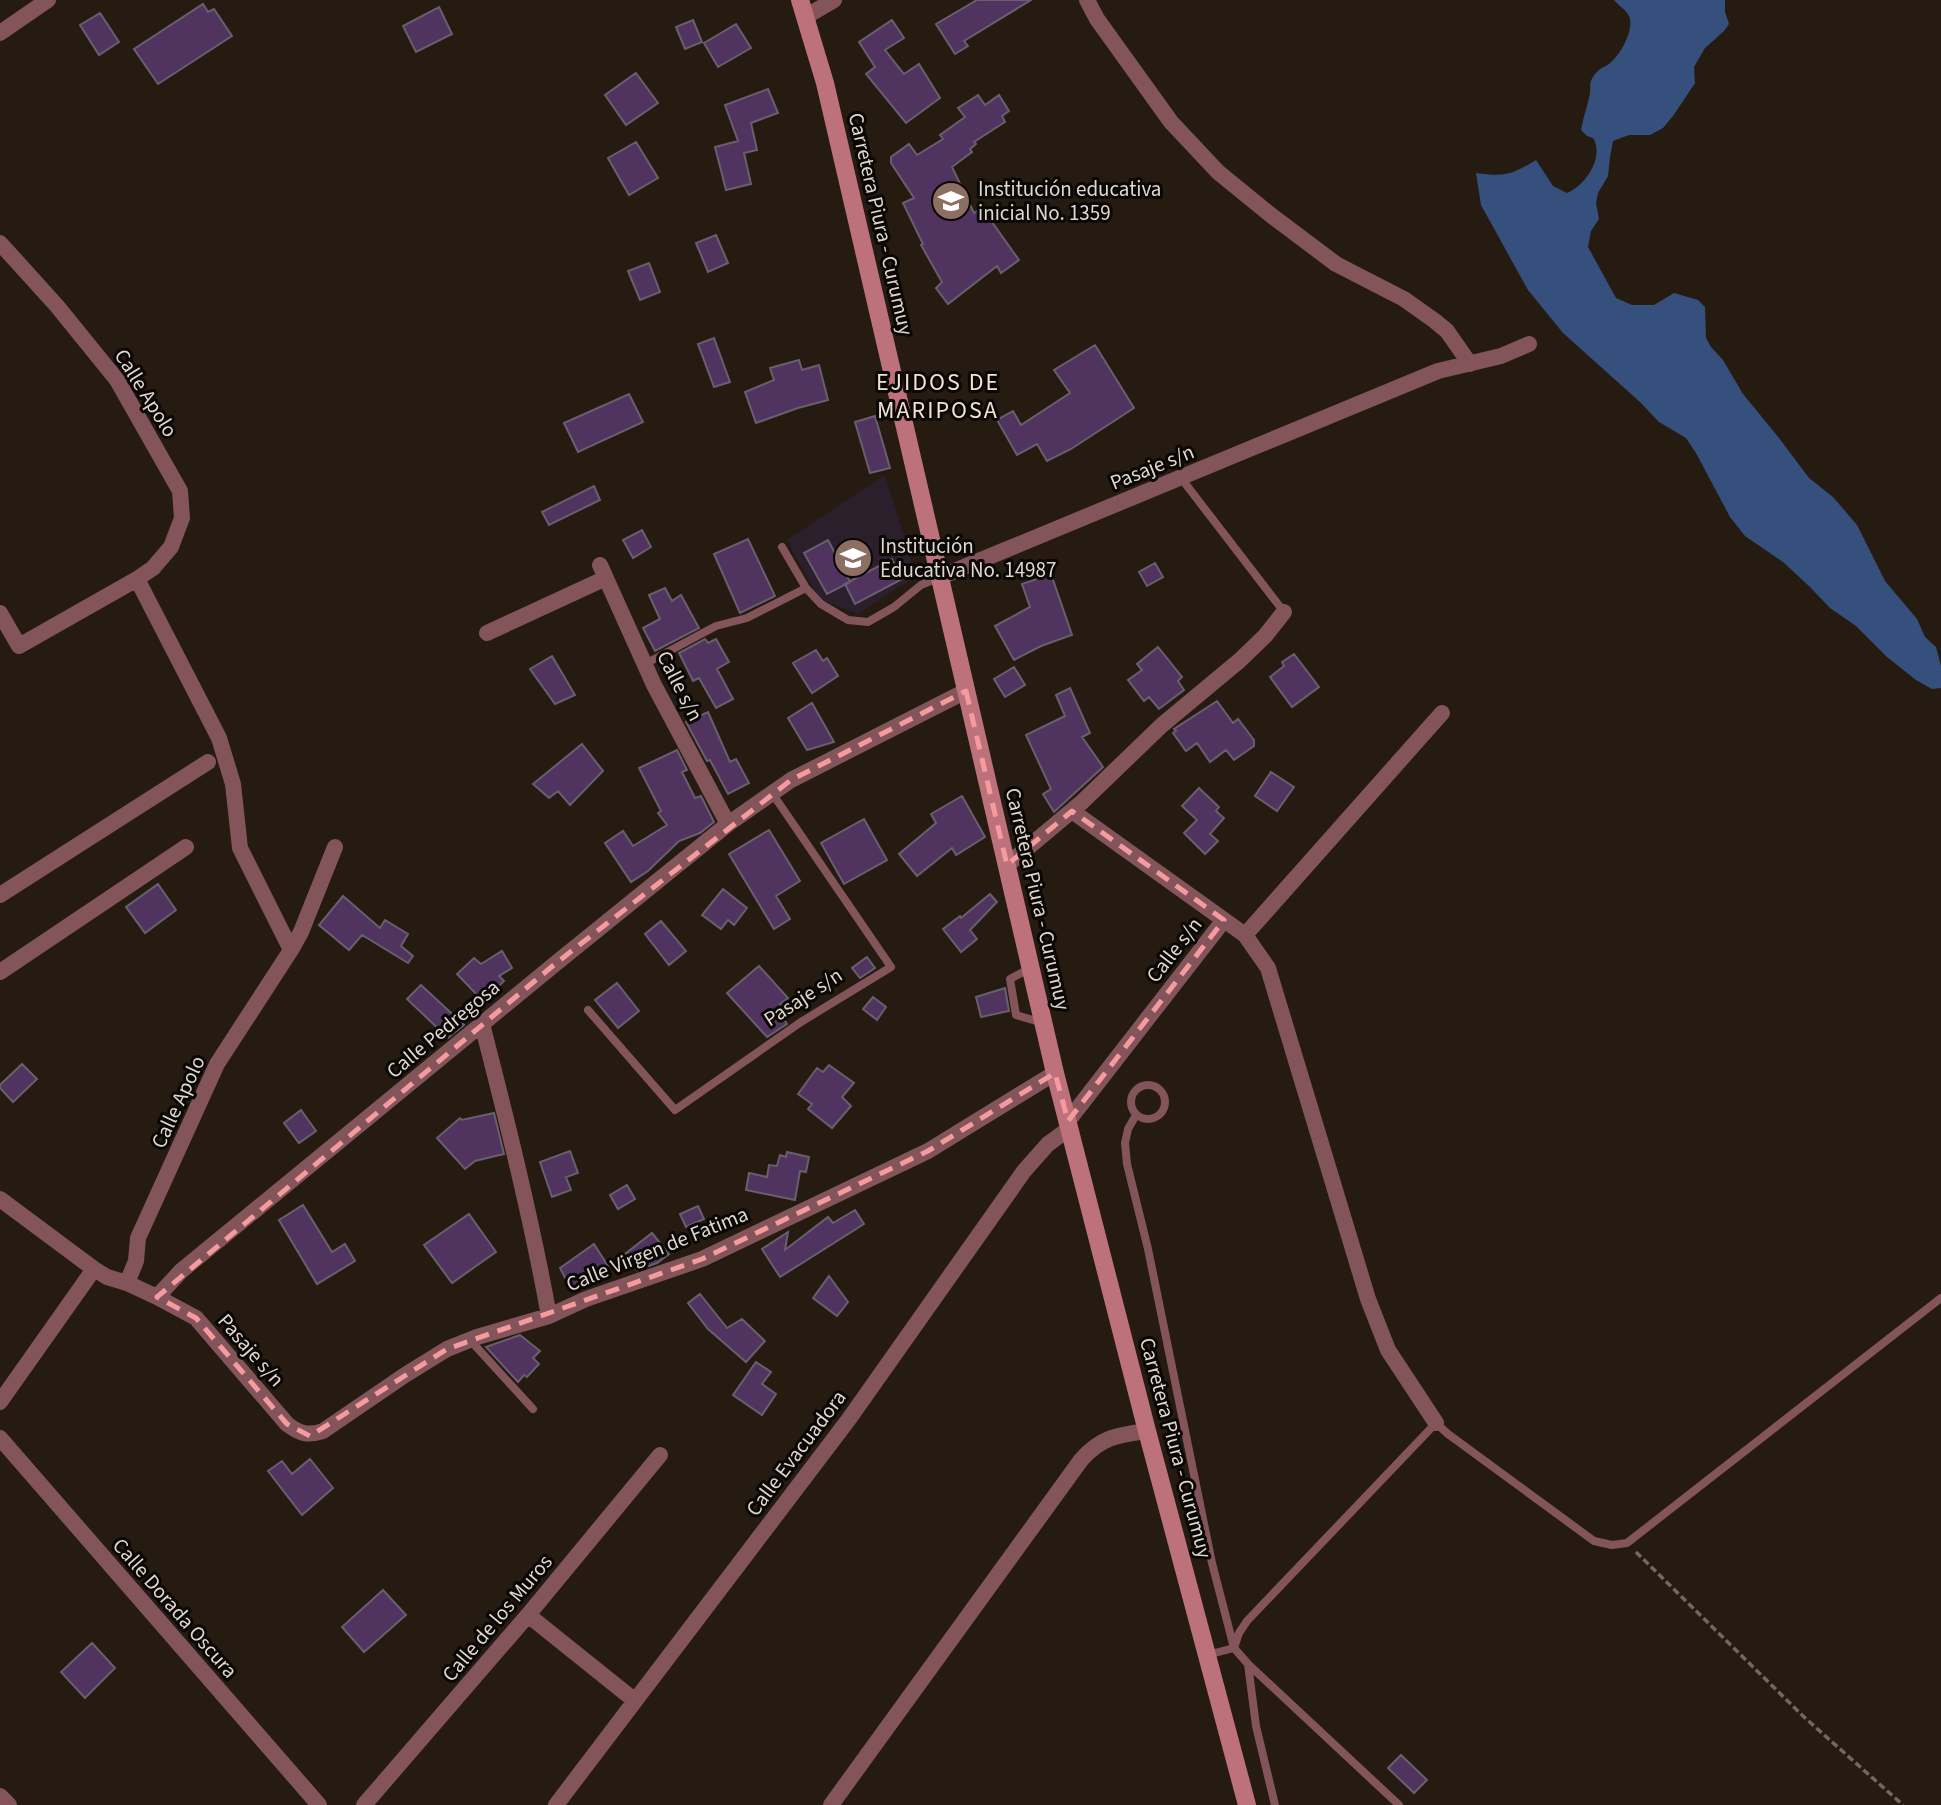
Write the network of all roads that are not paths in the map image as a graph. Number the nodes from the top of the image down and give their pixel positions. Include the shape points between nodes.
1 (48, 0) edge
2 (834, 0) edge
3 (1087, 0) edge
4 (802, 8) edge
5 (0, 33) edge
6 (0, 243) edge
7 (1529, 344) dead end
8 (1470, 364) junction
9 (1181, 478) junction
10 (782, 547) dead end
11 (940, 577) junction
12 (137, 579) junction
13 (806, 588) junction
14 (1284, 612) joint
15 (0, 613) edge
16 (487, 633) dead end
17 (645, 664) junction
18 (966, 691) junction
19 (1442, 713) dead end
20 (208, 762) dead end
21 (772, 793) junction
22 (1072, 811) junction
23 (728, 824) junction
24 (186, 847) dead end
25 (335, 847) dead end
26 (1007, 865) junction
27 (0, 895) edge
28 (1224, 920) junction
29 (1245, 936) junction
30 (291, 950) junction
31 (1031, 968) junction
32 (0, 972) edge
33 (588, 1010) dead end
34 (482, 1024) junction
35 (1043, 1024) junction
36 (1055, 1073) junction
37 (1136, 1115) junction
38 (1069, 1124) junction
39 (0, 1199) edge
40 (94, 1269) junction
41 (127, 1283) junction
42 (157, 1297) junction
43 (1941, 1298) edge
44 (550, 1316) junction
45 (470, 1340) junction
46 (0, 1402) edge
47 (533, 1409) dead end
48 (1436, 1423) junction
49 (1147, 1431) junction
50 (310, 1436) joint
51 (0, 1438) edge
52 (660, 1455) dead end
53 (528, 1615) junction
54 (1234, 1648) junction
55 (1207, 1654) junction
56 (1248, 1664) junction
57 (634, 1700) junction
58 (0, 1796) edge
59 (9, 1805) edge
60 (319, 1805) edge
61 (364, 1805) edge
62 (556, 1805) edge
63 (831, 1805) edge
64 (1247, 1805) edge
65 (1275, 1805) edge
66 (1399, 1805) edge

1 - 5 street
2 - 4 street
3 - 8 street via 1171,122 1219,172 1336,264 1404,299 1441,326
4 - 11 main road, Carretera Piura - Curumuy via 825,83
6 - 12 street, Calle Apolo via 117,380 180,491 182,518 171,547
7 - 8 street, Pasaje s/n
8 - 9 street, Pasaje s/n via 1438,371
9 - 11 street, Pasaje s/n
9 - 14 lane
10 - 13 lane, Pasaje s/n
11 - 13 lane, Pasaje s/n via 868,622 848,620 821,604
11 - 18 main road, Carretera Piura - Curumuy
12 - 15 street, Calle Apolo via 19,646
12 - 30 street via 219,737 233,784 240,848
13 - 17 lane via 747,618 716,626
14 - 22 street via 1239,661 1162,725
16 - 17 street, Calle s/n via 603,572
17 - 23 street, Calle s/n
18 - 21 street, Calle Pedregosa
18 - 26 main road, Carretera Piura - Curumuy
19 - 29 street
20 - 27 street
21 - 23 street, Calle Pedregosa
21 - 33 lane, Pasaje s/n via 891,967 801,1022 674,1110
22 - 26 street
22 - 28 street, Calle s/n
23 - 34 street, Calle Pedregosa
24 - 32 street
25 - 30 street, Calle Apolo
26 - 31 main road, Carretera Piura - Curumuy
28 - 29 street
28 - 38 street, Calle s/n
29 - 48 street via 1268,968 1368,1299 1388,1350
30 - 41 street, Calle Apolo via 217,1064 138,1238 136,1261
31 - 35 main road, Carretera Piura - Curumuy
31 - 35 lane via 1010,979 1016,1015
34 - 42 street, Calle Pedregosa via 181,1272
34 - 44 street
35 - 36 main road, Carretera Piura - Curumuy
36 - 38 main road, Carretera Piura - Curumuy
36 - 44 street, Calle Virgen de Fatima via 928,1151 702,1259
37 - 37 lane via 1151,1120 1161,1115 1166,1100 1160,1089 1148,1085 1137,1089 1131,1099
37 - 54 lane via 1125,1143 1126,1164
38 - 49 main road, Carretera Piura - Curumuy
38 - 57 street, Calle Evacuadora via 1024,1171 849,1419
39 - 40 street
40 - 41 street
40 - 46 street
41 - 42 street
42 - 50 street, Pasaje s/n via 196,1318 287,1424
43 - 48 lane via 1627,1544 1594,1541
44 - 45 street, Calle Virgen de Fatima
45 - 47 lane
45 - 50 street, Calle Virgen de Fatima via 447,1349
48 - 54 lane via 1247,1621
49 - 55 main road, Carretera Piura - Curumuy
49 - 63 street via 1101,1441 1081,1460
51 - 60 street, Calle Dorada Oscura
52 - 53 street, Calle de los Muros
53 - 57 street
53 - 61 street, Calle de los Muros
54 - 55 lane
54 - 56 lane
55 - 64 main road, Carretera Piura - Curumuy
56 - 65 lane via 1256,1726
56 - 66 lane
57 - 62 street, Calle Evacuadora
58 - 59 street

